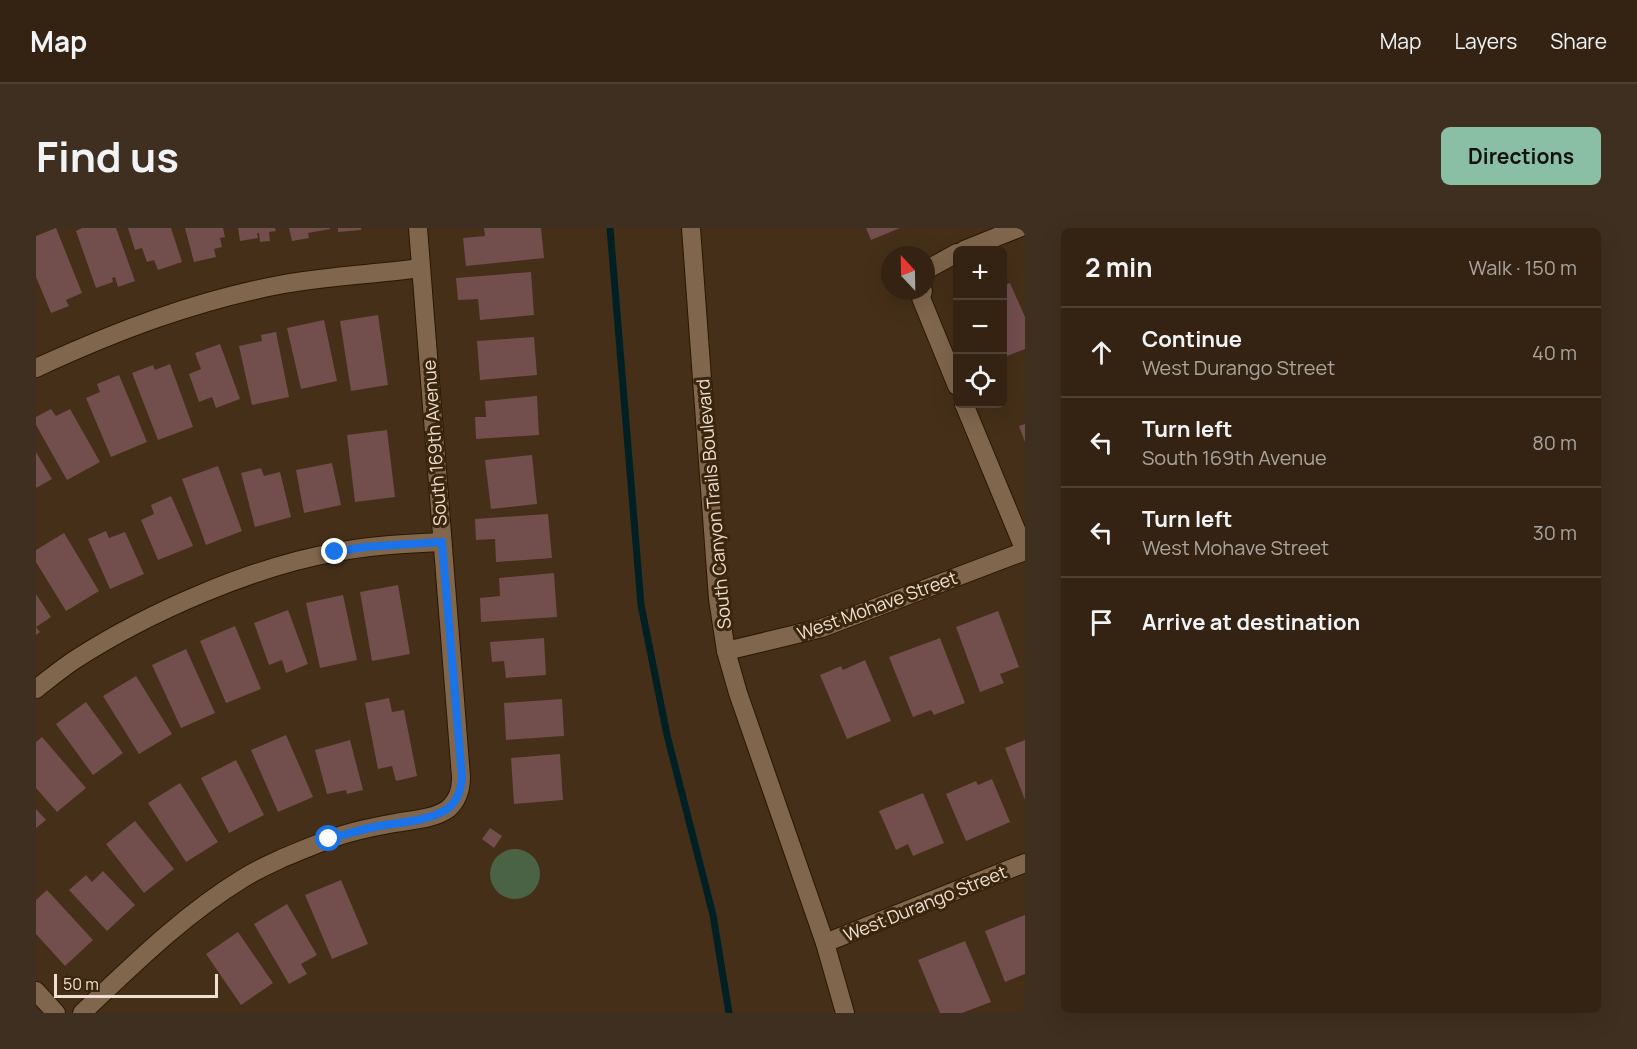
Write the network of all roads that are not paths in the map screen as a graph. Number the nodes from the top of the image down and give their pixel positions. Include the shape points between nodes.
1 (418, 228) edge
2 (691, 228) edge
3 (1019, 228) edge
4 (974, 246) edge
5 (953, 255) edge
6 (935, 265) edge
7 (421, 268) junction
8 (922, 300) edge
9 (36, 368) edge
10 (953, 377) edge
11 (966, 408) edge
12 (442, 542) junction
13 (1025, 551) edge
14 (726, 651) junction
15 (36, 689) edge
16 (1025, 862) edge
17 (825, 943) junction
18 (36, 991) edge
19 (56, 1013) edge
20 (82, 1013) edge
21 (845, 1013) edge

1 - 7 street, South 169th Avenue
2 - 14 street, South Canyon Trails Boulevard via 718,599
3 - 4 street
5 - 6 street
7 - 9 street via 285,284 241,294 169,313
7 - 12 street, South 169th Avenue
8 - 10 street
11 - 13 street
12 - 15 street via 335,552 247,577 143,622 76,659
12 - 20 street, South 169th Avenue via 462,777 456,801 434,815 329,839 244,877 168,933
13 - 14 street, West Mohave Street via 822,628
14 - 17 street, South Canyon Trails Boulevard
16 - 17 street, West Durango Street
17 - 21 street, South Canyon Trails Boulevard
18 - 19 street

